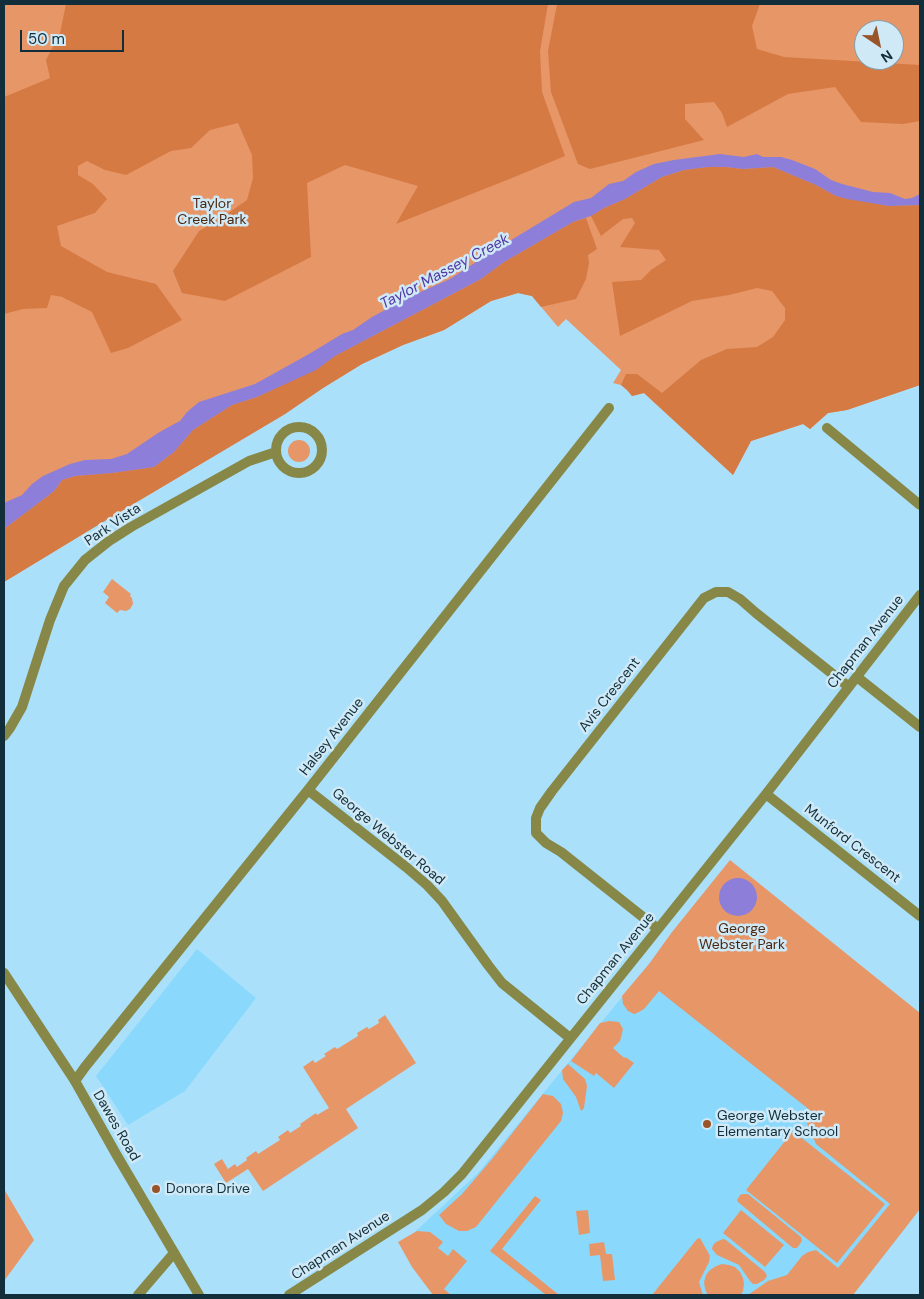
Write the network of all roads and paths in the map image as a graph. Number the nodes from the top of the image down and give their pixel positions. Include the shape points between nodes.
1 (610, 408) dead end
2 (827, 428) dead end
3 (276, 452) junction
4 (920, 505) edge
5 (920, 595) edge
6 (857, 677) junction
7 (849, 687) junction
8 (920, 728) edge
9 (4, 736) edge
10 (308, 790) junction
11 (766, 794) junction
12 (920, 916) edge
13 (658, 929) junction
14 (4, 973) edge
15 (570, 1038) junction
16 (75, 1082) junction
17 (174, 1253) junction
18 (138, 1295) edge
19 (199, 1295) edge
20 (290, 1295) edge

1 - 10 street, Halsey Avenue
2 - 4 street
3 - 3 street via 280,438 293,428 308,429 322,446 320,460 310,471 302,473 282,466
3 - 9 street, Park Vista via 249,461 148,517 84,560 64,586 22,707
5 - 6 street, Chapman Avenue
6 - 7 street, Chapman Avenue
6 - 8 street
7 - 11 street, Chapman Avenue
7 - 13 street, Avis Crescent via 740,599 728,592 716,592 704,598 552,791 536,818 536,832 546,843
10 - 15 street, George Webster Road via 427,885 502,982
10 - 16 street, Halsey Avenue
11 - 12 street, Munford Crescent
11 - 13 street, Chapman Avenue
13 - 15 street, Chapman Avenue
14 - 16 street, Dawes Road
15 - 20 street, Chapman Avenue via 462,1174 444,1192 422,1210
16 - 17 street, Dawes Road
17 - 18 street
17 - 19 street, Dawes Road

